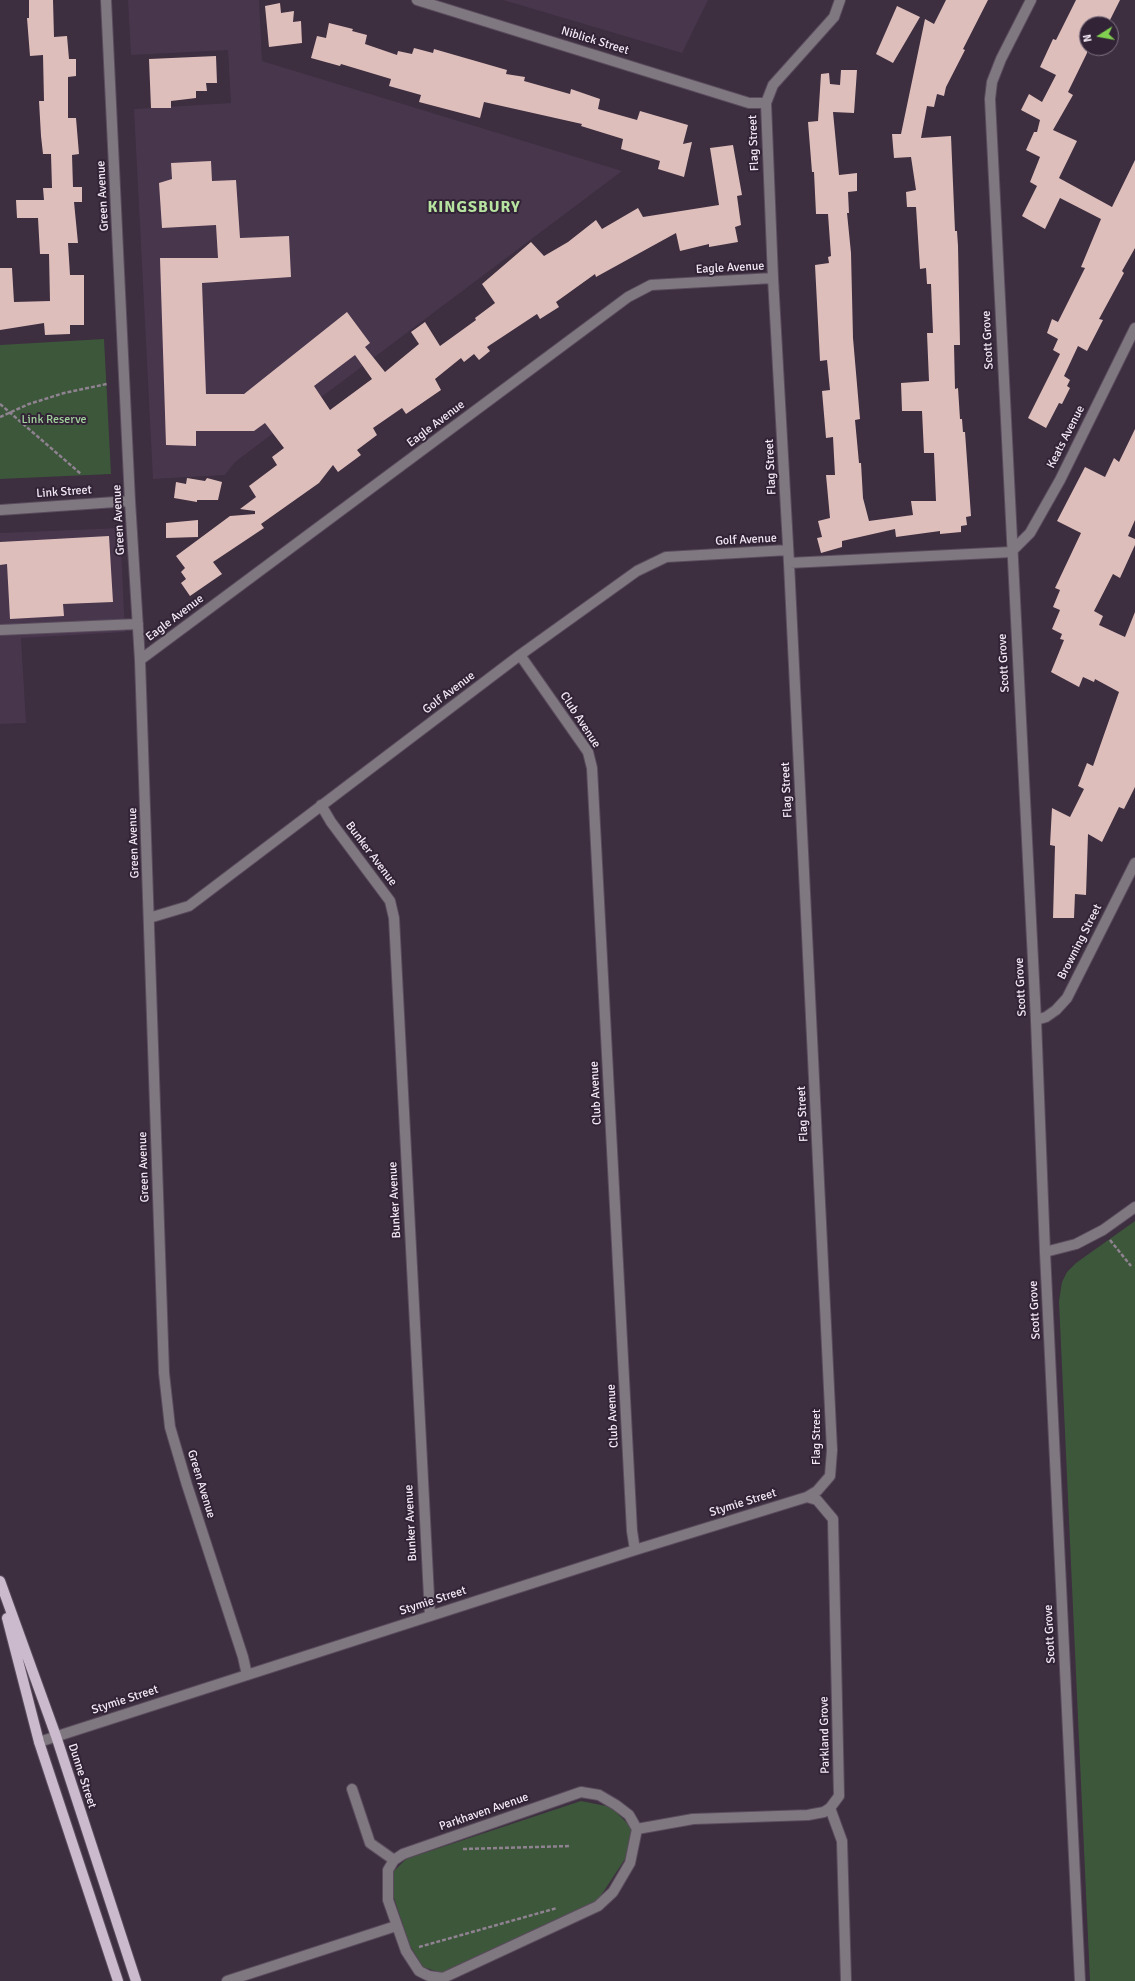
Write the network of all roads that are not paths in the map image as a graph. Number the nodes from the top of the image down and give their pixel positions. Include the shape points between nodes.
1 (106, 0) edge
2 (417, 0) edge
3 (840, 0) edge
4 (1031, 0) edge
5 (766, 103) junction
6 (772, 278) junction
7 (1135, 328) edge
8 (130, 501) junction
9 (0, 510) edge
10 (788, 550) junction
11 (1011, 552) junction
12 (790, 563) junction
13 (138, 624) junction
14 (0, 630) edge
15 (520, 656) junction
16 (140, 660) junction
17 (321, 805) junction
18 (1135, 864) edge
19 (149, 918) junction
20 (1036, 1020) junction
21 (1135, 1207) edge
22 (1045, 1252) junction
23 (830, 1476) joint
24 (807, 1497) junction
25 (635, 1550) junction
26 (0, 1581) edge
27 (0, 1590) edge
28 (430, 1616) junction
29 (247, 1674) junction
30 (56, 1736) junction
31 (39, 1742) junction
32 (352, 1788) dead end
33 (830, 1808) junction
34 (637, 1829) junction
35 (394, 1860) junction
36 (396, 1926) junction
37 (428, 1979) edge
38 (118, 1981) edge
39 (136, 1981) edge
40 (227, 1981) edge
41 (846, 1981) edge
42 (1080, 1981) edge

1 - 8 street, Green Avenue
2 - 5 street, Niblick Street via 749,103
3 - 5 street via 834,17 773,85
4 - 11 street, Scott Grove via 1001,59 992,82 990,99
5 - 6 street, Flag Street
6 - 10 street, Flag Street
6 - 16 street, Eagle Avenue via 651,285 628,297
7 - 11 street, Keats Avenue via 1060,480 1030,533
8 - 9 street, Link Street
8 - 13 street, Green Avenue
10 - 12 street, Flag Street
10 - 15 street, Golf Avenue via 666,557 637,571
11 - 12 street
11 - 20 street, Scott Grove
12 - 23 street, Flag Street via 832,1450
13 - 14 street
13 - 16 street, Green Avenue
15 - 17 street, Golf Avenue
15 - 25 street, Club Avenue via 588,752 592,768
16 - 19 street, Green Avenue
17 - 19 street, Golf Avenue via 189,906
17 - 28 street, Bunker Avenue via 390,901 394,918
18 - 20 street, Browning Street via 1066,998 1056,1010
19 - 29 street, Green Avenue via 164,1373 170,1427
20 - 22 street, Scott Grove
21 - 22 street via 1103,1230 1076,1244
22 - 42 street, Scott Grove
23 - 24 street, Stymie Street via 817,1491
24 - 25 street, Stymie Street
24 - 33 street, Parkland Grove via 817,1500 833,1519 839,1796
25 - 28 street, Stymie Street
26 - 30 main road, Dunne Street
27 - 31 main road
28 - 29 street, Stymie Street
29 - 30 street, Stymie Street
30 - 31 street, Stymie Street
30 - 39 main road, Dunne Street
31 - 38 main road
32 - 35 street via 370,1843
33 - 34 street via 808,1815 693,1819
33 - 41 street via 842,1841
34 - 35 street, Parkhaven Avenue via 629,1815 616,1805 599,1795 581,1792 403,1854
34 - 37 street via 630,1863 613,1892 598,1906 443,1978
35 - 36 street via 388,1870 387,1885 388,1900
36 - 37 street via 406,1951 419,1971
36 - 40 street

